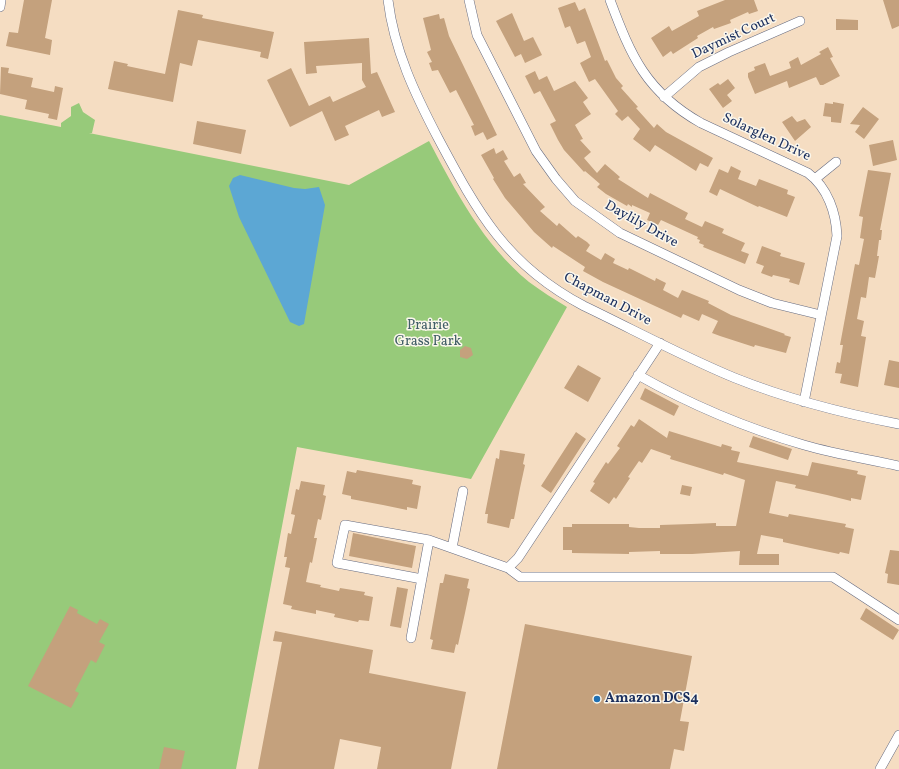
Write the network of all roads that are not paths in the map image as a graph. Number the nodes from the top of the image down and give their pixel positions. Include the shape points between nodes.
1 (1, 0) edge
2 (388, 0) edge
3 (469, 0) edge
4 (610, 0) edge
5 (0, 7) edge
6 (800, 22) dead end
7 (664, 97) junction
8 (836, 162) dead end
9 (815, 179) junction
10 (821, 315) junction
11 (660, 343) junction
12 (638, 375) junction
13 (804, 402) junction
14 (899, 424) edge
15 (899, 466) edge
16 (463, 491) dead end
17 (429, 540) junction
18 (452, 548) junction
19 (508, 568) junction
20 (422, 579) junction
21 (899, 620) edge
22 (411, 638) dead end
23 (899, 735) edge
24 (880, 769) edge

1 - 5 street
2 - 11 street, Chapman Drive via 396,44 411,85 465,190 488,225 520,261 548,285 584,306
3 - 10 street, Daylily Drive via 477,35 536,151 552,175 575,201 620,233 739,290 772,303
4 - 7 street, Solarglen Drive via 634,58
6 - 7 street, Daymist Court via 706,63
7 - 9 street, Solarglen Drive via 701,123 799,168
8 - 9 street
9 - 10 street, Solarglen Drive via 828,196 836,225
10 - 13 street, Solarglen Drive
11 - 12 street
11 - 13 street, Chapman Drive via 736,378
12 - 15 street via 710,412 771,434 833,452
12 - 19 street via 518,558
13 - 14 street, Chapman Drive via 832,411
16 - 18 street
17 - 18 street
17 - 20 street
17 - 20 street via 344,525 337,563
18 - 19 street
19 - 21 street via 520,577 833,577
20 - 22 street
23 - 24 street

